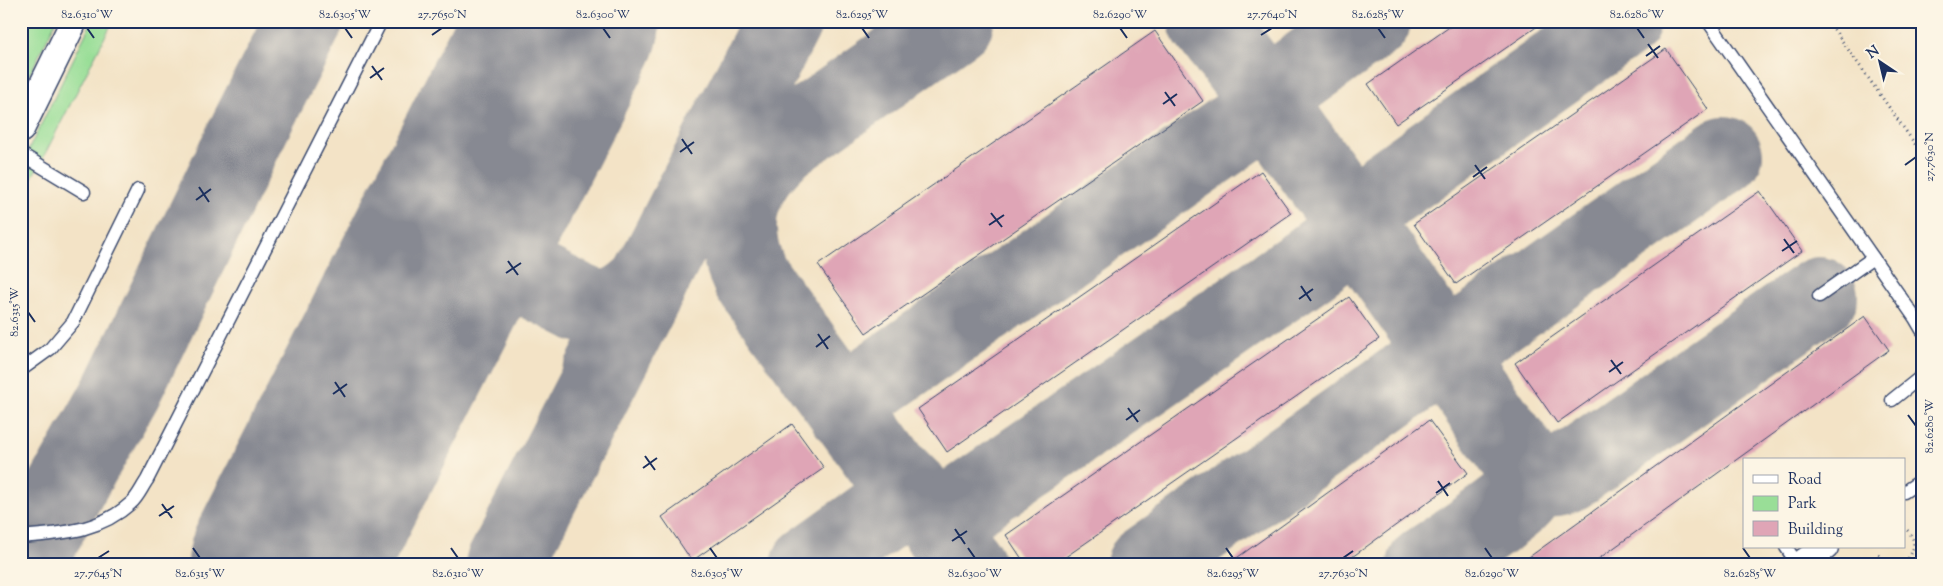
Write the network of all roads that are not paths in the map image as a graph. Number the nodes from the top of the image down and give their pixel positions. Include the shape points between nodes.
1 (74, 21) edge
2 (381, 21) edge
3 (1708, 21) edge
4 (21, 129) edge
5 (21, 154) edge
6 (138, 190) dead end
7 (84, 192) dead end
8 (1873, 258) junction
9 (1819, 296) dead end
10 (1922, 330) edge
11 (21, 370) edge
12 (1922, 376) edge
13 (1892, 400) dead end
14 (1922, 480) edge
15 (1906, 491) edge
16 (21, 537) edge
17 (1787, 548) edge
18 (1824, 548) edge
19 (1799, 565) edge

1 - 4 street
2 - 16 lane via 156,462 133,501 112,517 83,530
3 - 8 lane
5 - 7 lane
6 - 11 lane via 73,322 50,349
8 - 9 lane
8 - 10 lane
12 - 13 lane
14 - 15 lane
17 - 19 lane
18 - 19 street

